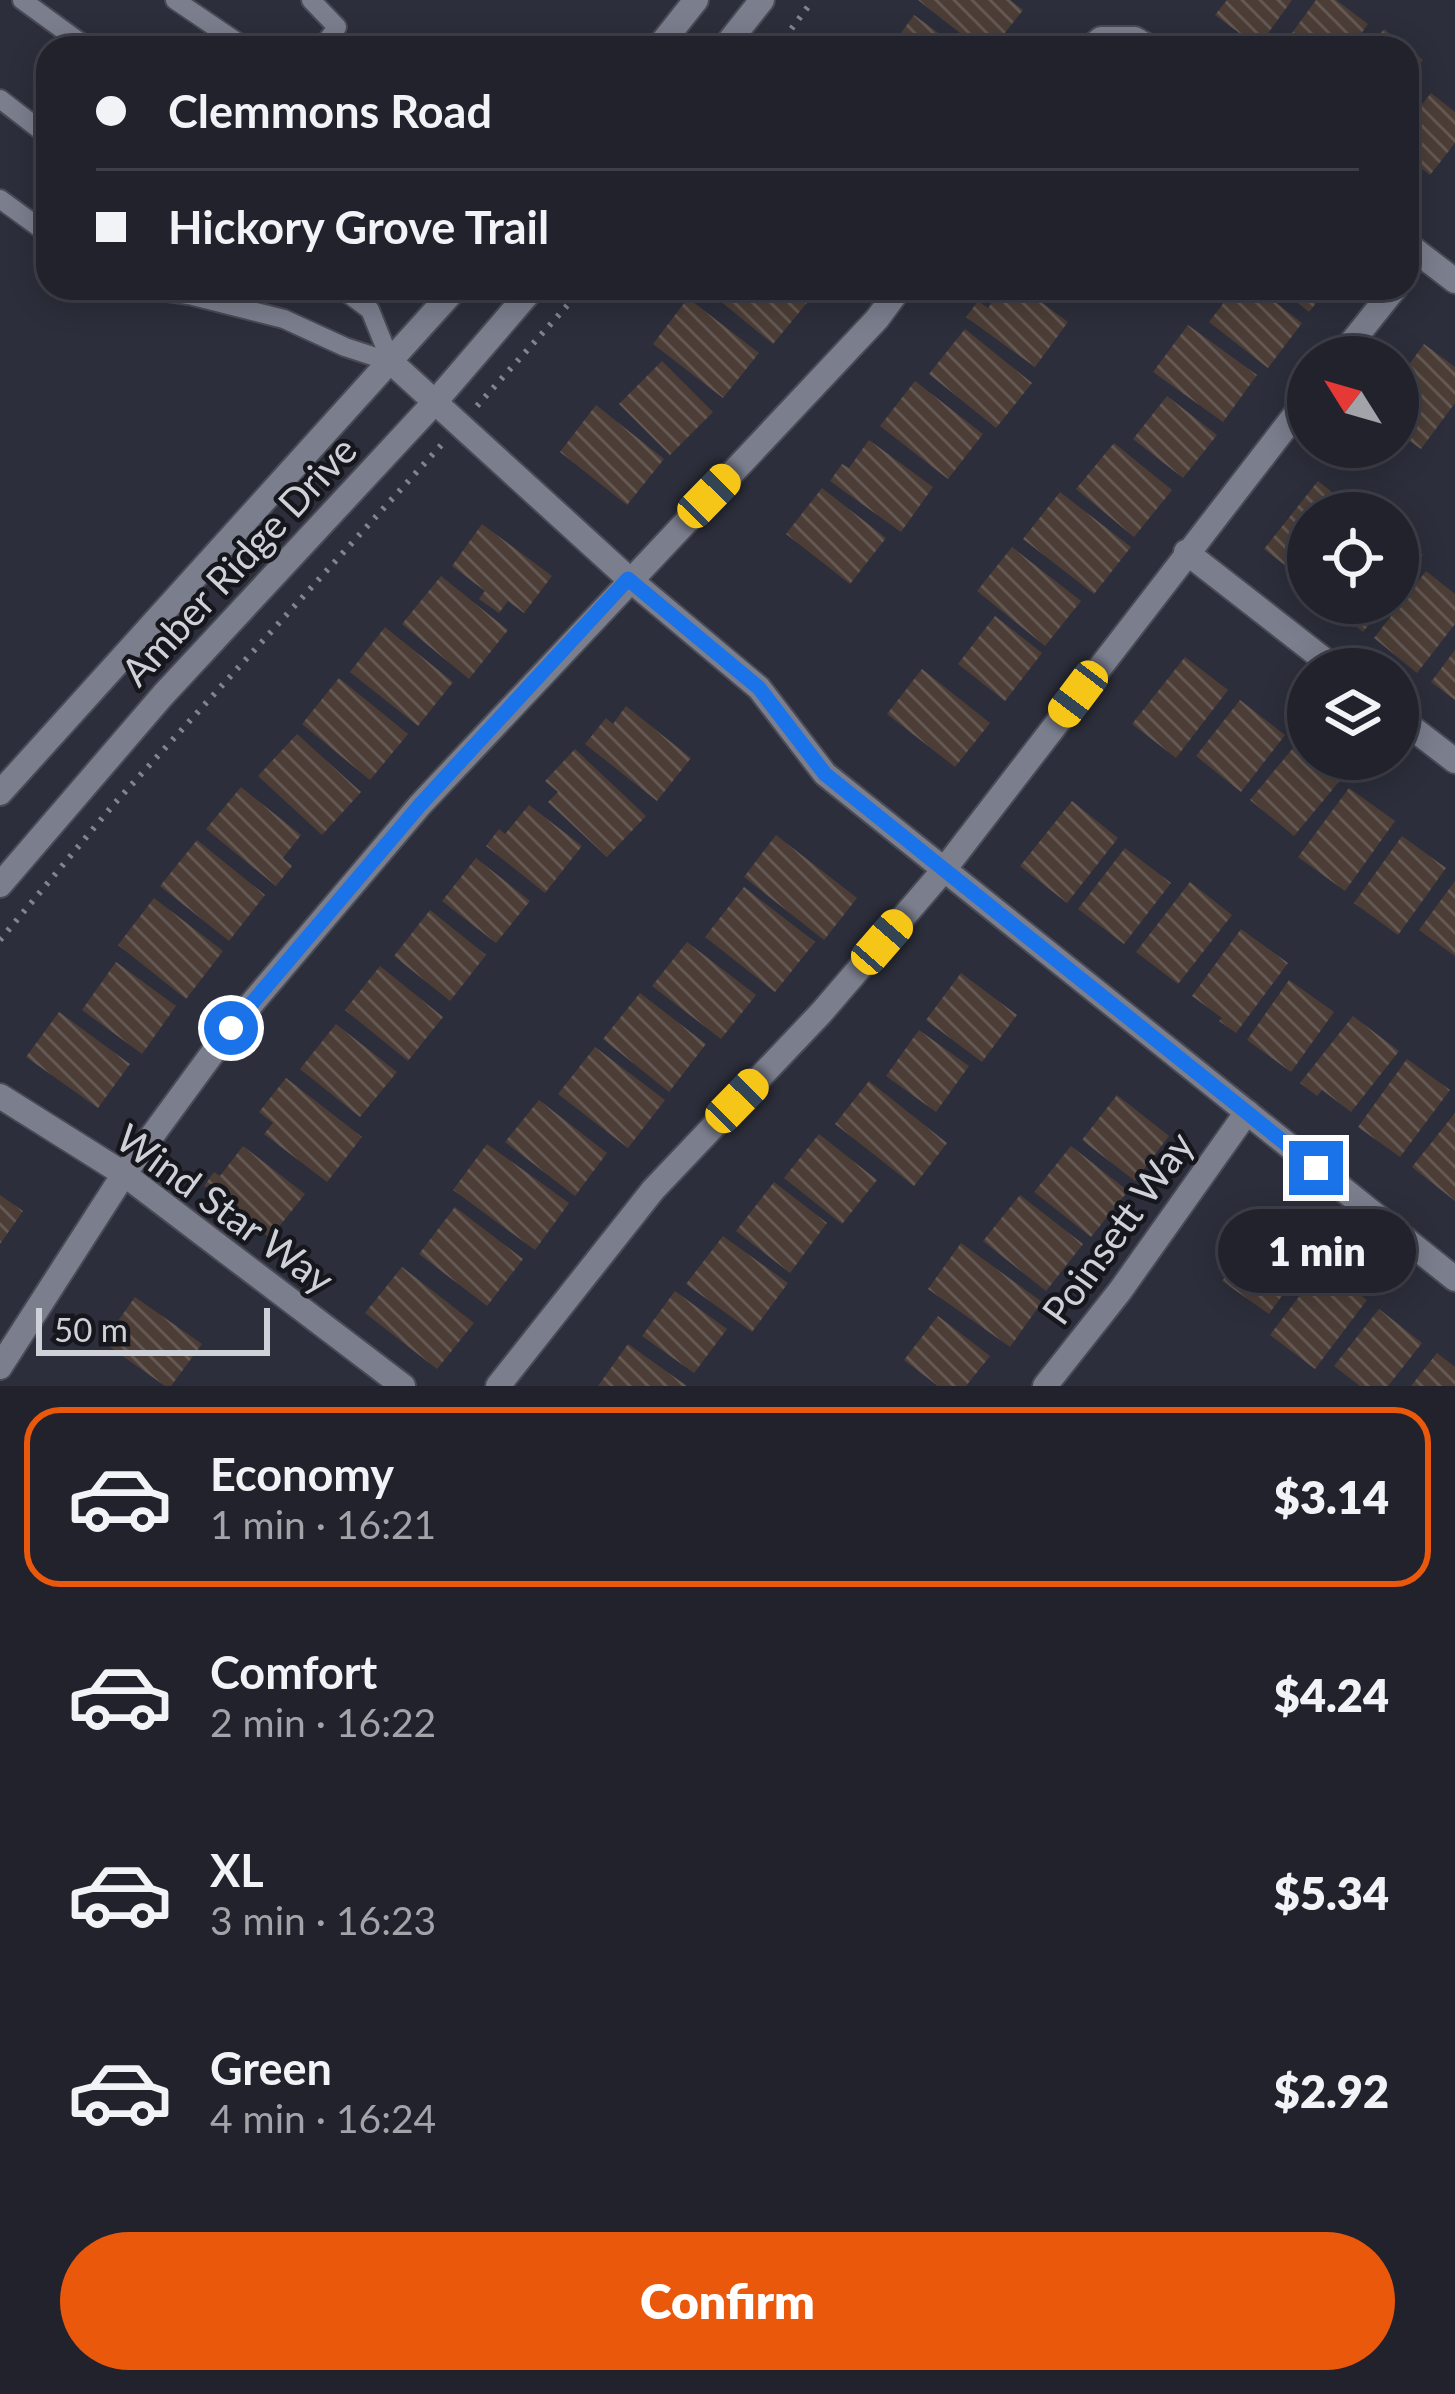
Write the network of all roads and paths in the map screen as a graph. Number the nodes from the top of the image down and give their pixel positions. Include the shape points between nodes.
1 (22, 0) edge
2 (176, 0) edge
3 (311, 0) edge
4 (696, 0) edge
5 (762, 0) edge
6 (813, 0) edge
7 (72, 36) edge
8 (228, 36) edge
9 (331, 36) edge
10 (668, 36) edge
11 (734, 36) edge
12 (786, 36) edge
13 (0, 99) edge
14 (36, 127) edge
15 (0, 199) edge
16 (36, 220) edge
17 (1419, 261) edge
18 (1455, 281) edge
19 (223, 300) edge
20 (357, 300) edge
21 (446, 300) edge
22 (523, 300) edge
23 (572, 300) edge
24 (891, 300) edge
25 (1385, 300) edge
26 (1357, 336) edge
27 (391, 362) junction
28 (435, 402) junction
29 (460, 425) junction
30 (1287, 425) edge
31 (1186, 552) junction
32 (628, 579) junction
33 (1309, 648) edge
34 (1419, 733) edge
35 (1455, 761) edge
36 (0, 794) edge
37 (944, 871) junction
38 (0, 885) edge
39 (0, 940) edge
40 (0, 1096) edge
41 (1247, 1112) junction
42 (124, 1174) junction
43 (1455, 1280) edge
44 (0, 1367) edge
45 (403, 1386) edge
46 (498, 1386) edge
47 (1045, 1386) edge

1 - 7 lane
2 - 8 lane
3 - 9 lane via 337,28
4 - 10 street
5 - 11 street
6 - 12 path
13 - 14 lane
15 - 16 lane
17 - 18 street
19 - 27 lane
20 - 27 lane via 370,310
21 - 27 street, Amber Ridge Drive
22 - 28 street, Amber Ridge Drive
23 - 29 path
24 - 32 street
25 - 26 street
27 - 28 street
27 - 36 street, Amber Ridge Drive
28 - 29 street
28 - 38 street, Amber Ridge Drive via 163,695
29 - 32 street
29 - 39 path
30 - 31 street
31 - 33 street
31 - 37 street
32 - 37 street via 759,688 825,774
32 - 42 street via 420,805 231,1028
34 - 35 street
37 - 41 street
37 - 46 street via 653,1190
40 - 42 street, Wind Star Way
41 - 43 street
41 - 47 street, Poinsett Way
42 - 44 street
42 - 45 street, Wind Star Way

